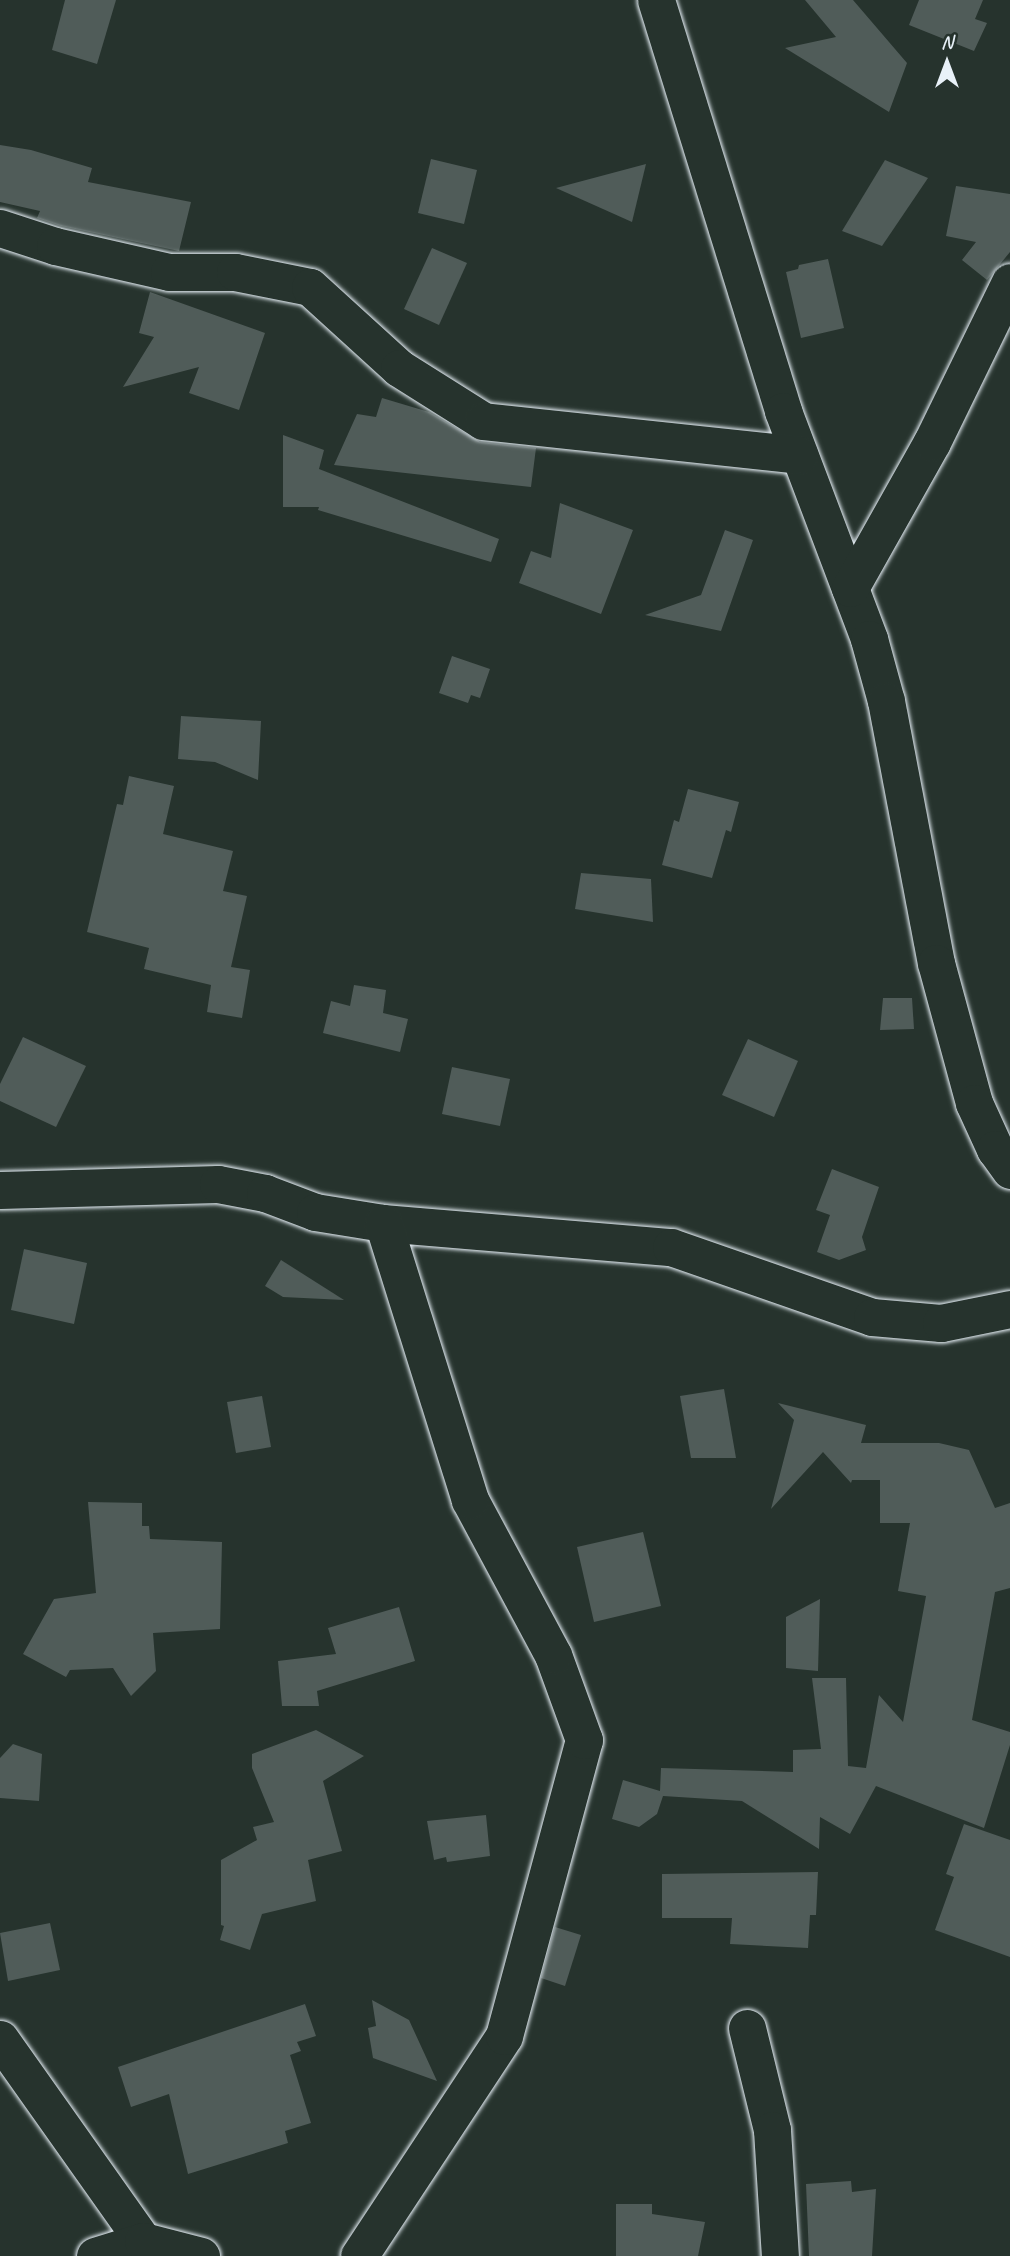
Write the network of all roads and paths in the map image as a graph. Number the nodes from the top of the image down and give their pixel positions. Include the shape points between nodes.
1 (656, 0) edge
2 (0, 228) edge
3 (1010, 282) edge
4 (799, 455) junction
5 (850, 588) junction
6 (1010, 1170) edge
7 (0, 1190) edge
8 (383, 1223) junction
9 (1010, 1309) edge
10 (747, 2028) dead end
11 (0, 2039) edge
12 (146, 2248) edge
13 (95, 2256) edge
14 (201, 2256) edge
15 (359, 2256) edge
16 (780, 2256) edge

1 - 4 street
2 - 4 street via 55,246 169,272 235,272 310,286 399,368 483,421
3 - 5 street via 932,442
4 - 5 street
5 - 6 street via 886,701 936,963 974,1103
7 - 8 street via 218,1184 265,1193 315,1212
8 - 9 street via 671,1247 872,1317 942,1323
8 - 15 street via 470,1500 553,1655 584,1740 504,2036
10 - 16 street via 772,2130
11 - 12 street
12 - 13 street
12 - 14 street

